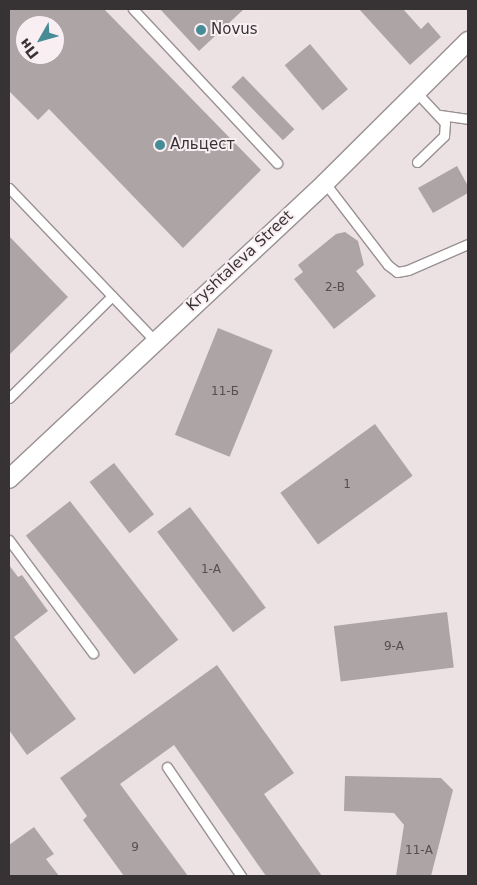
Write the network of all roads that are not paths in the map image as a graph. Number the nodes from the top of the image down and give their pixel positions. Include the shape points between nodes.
1 (133, 9) edge
2 (468, 41) edge
3 (417, 94) junction
4 (440, 115) junction
5 (468, 119) edge
6 (417, 162) dead end
7 (277, 163) dead end
8 (326, 183) junction
9 (9, 188) edge
10 (468, 244) edge
11 (112, 296) junction
12 (155, 341) junction
13 (9, 398) edge
14 (9, 478) edge
15 (9, 540) edge
16 (93, 653) dead end
17 (167, 767) dead end
18 (241, 876) edge

1 - 7 lane
2 - 3 street, Kryshtaleva Street
3 - 4 lane
3 - 8 street, Kryshtaleva Street
4 - 5 lane
4 - 6 lane via 445,123 444,136
8 - 10 lane via 388,266 397,272
8 - 12 street, Kryshtaleva Street
9 - 11 lane
11 - 12 lane
11 - 13 lane
12 - 14 street, Kryshtaleva Street
15 - 16 lane
17 - 18 lane

